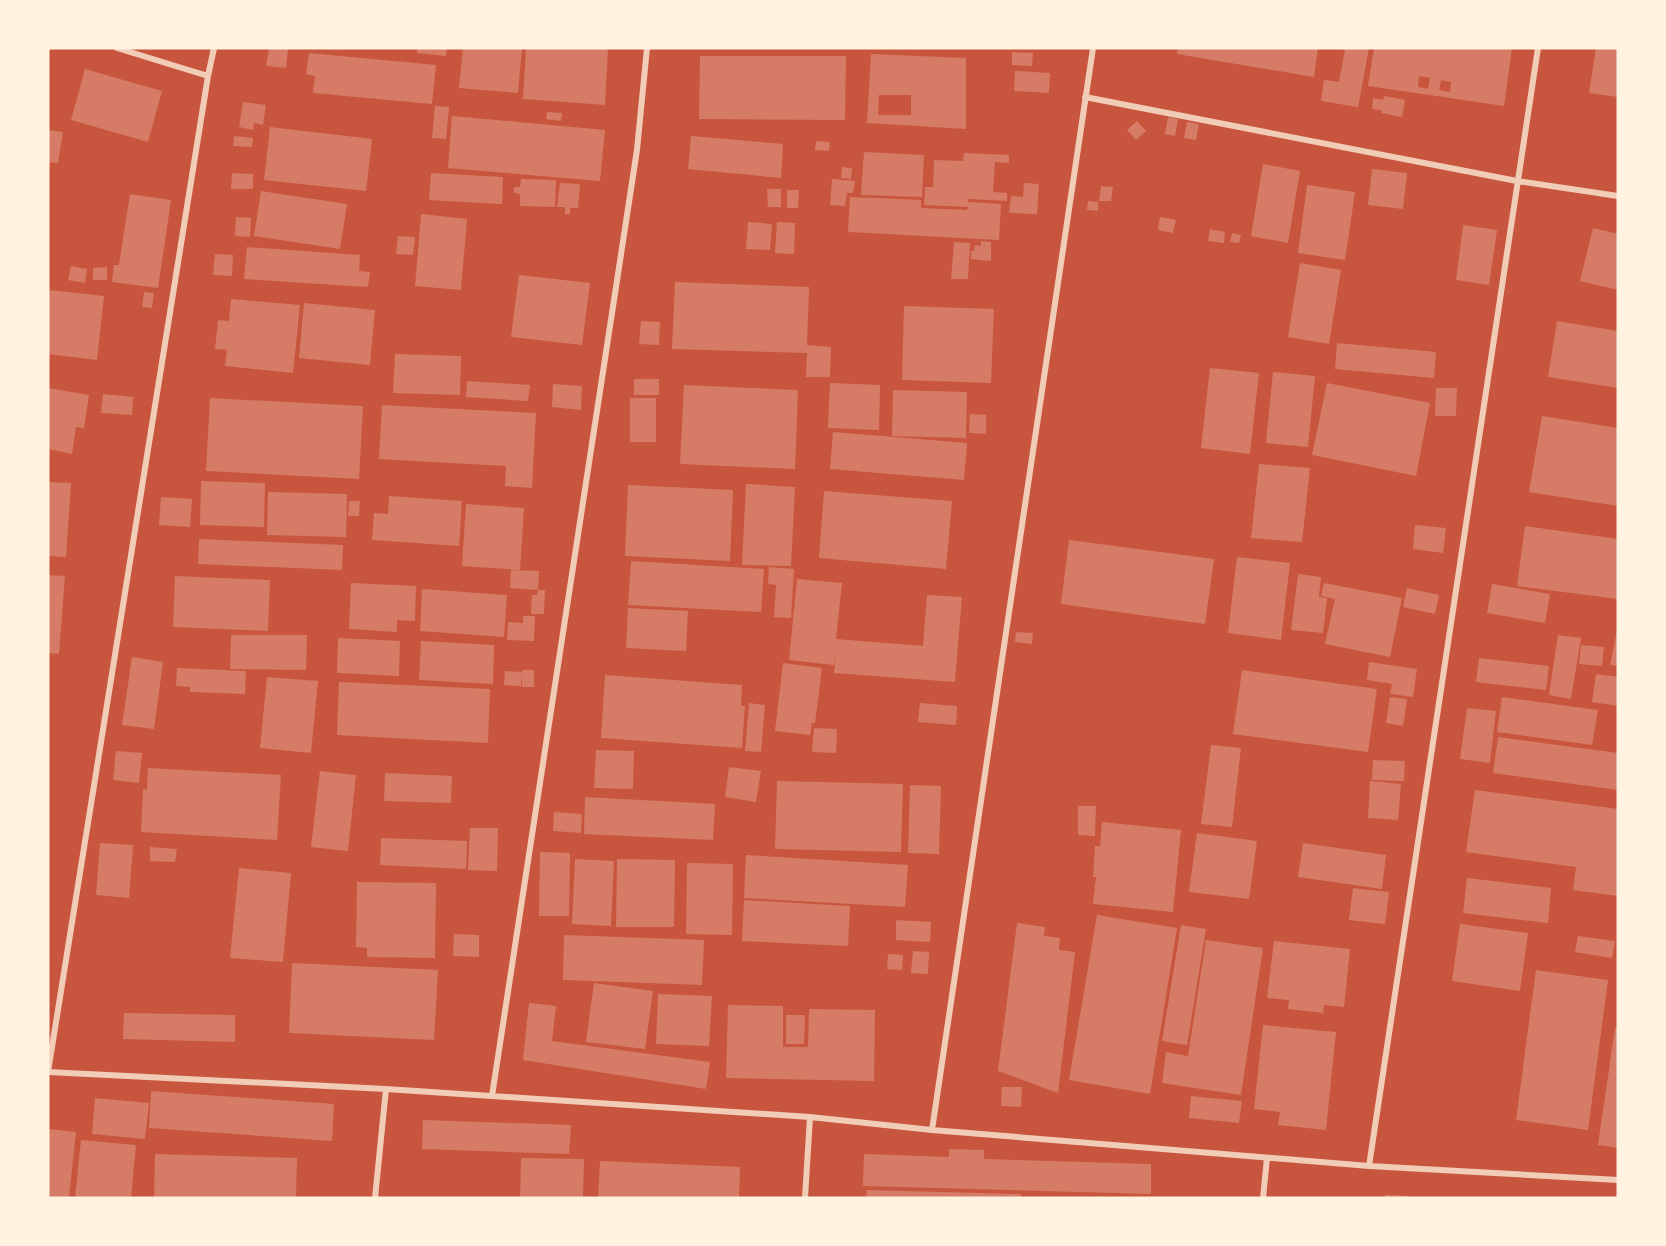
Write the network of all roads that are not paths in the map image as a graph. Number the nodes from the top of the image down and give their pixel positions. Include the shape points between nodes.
1 (117, 48) edge
2 (214, 48) edge
3 (647, 48) edge
4 (1093, 48) edge
5 (1538, 48) edge
6 (208, 76) junction
7 (1085, 97) junction
8 (1517, 182) junction
9 (1618, 195) edge
10 (48, 1072) edge
11 (386, 1089) junction
12 (492, 1096) junction
13 (810, 1117) junction
14 (932, 1130) junction
15 (1267, 1158) junction
16 (1369, 1166) junction
17 (1618, 1180) edge
18 (375, 1198) edge
19 (805, 1198) edge
20 (1263, 1198) edge

1 - 6 street
2 - 6 street
3 - 12 street via 637,150
4 - 7 street
5 - 8 street
6 - 10 street
7 - 8 street
7 - 14 street
8 - 9 street
8 - 16 street
10 - 11 street
11 - 12 street
11 - 18 street
12 - 13 street
13 - 14 street
13 - 19 street
14 - 15 street
15 - 16 street
15 - 20 street
16 - 17 street

